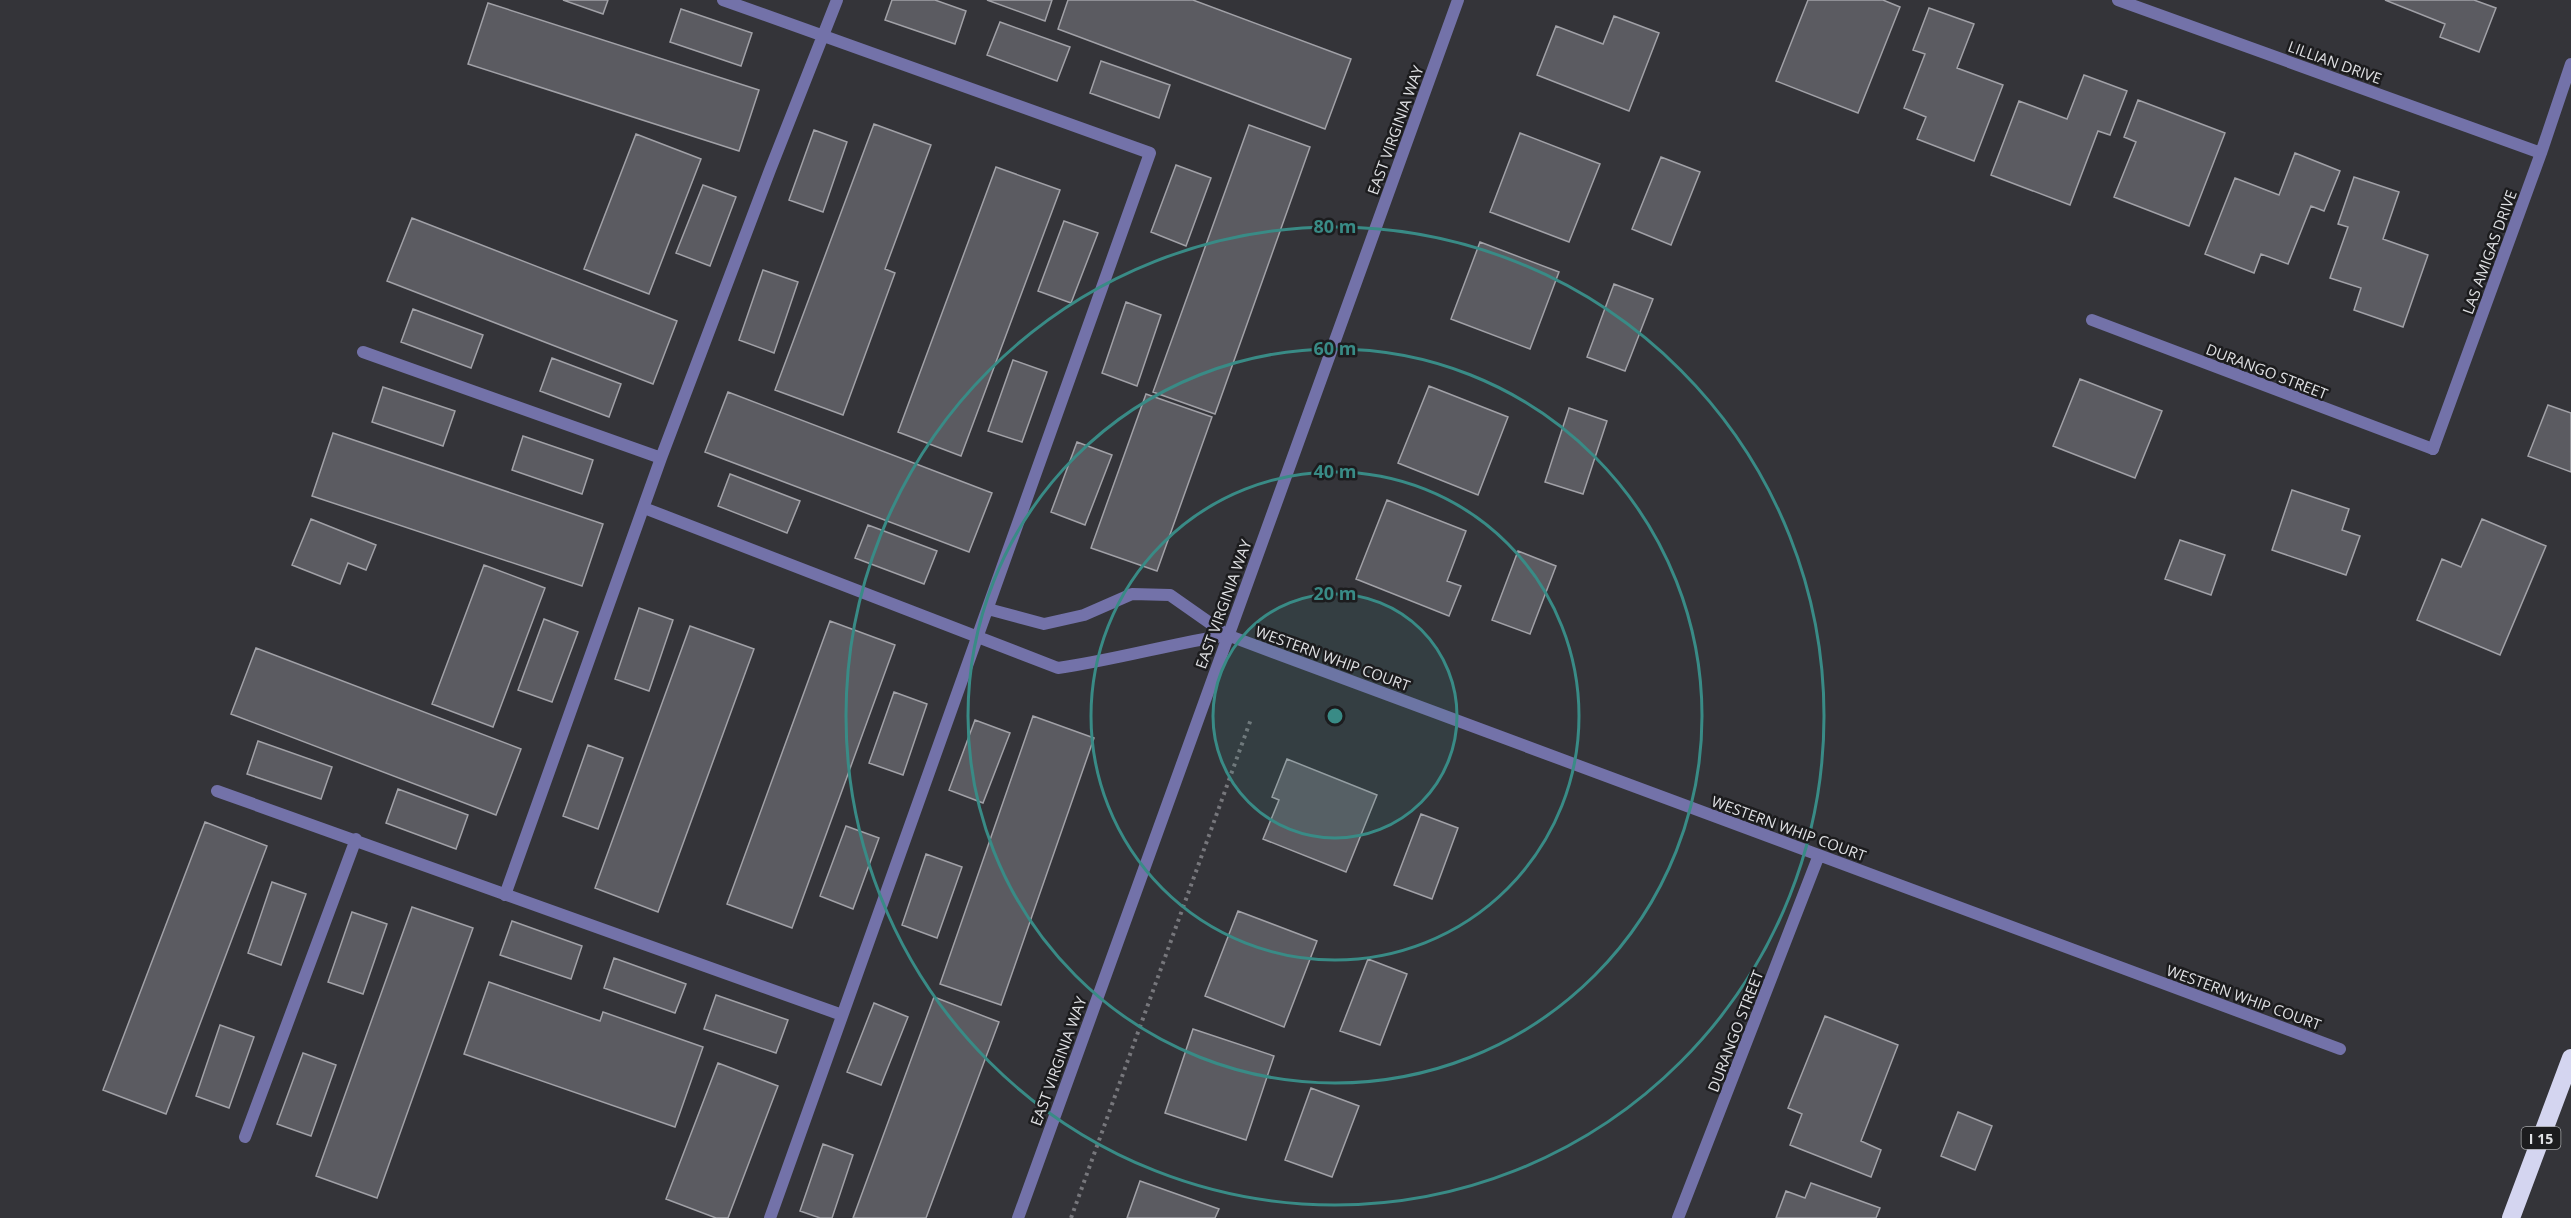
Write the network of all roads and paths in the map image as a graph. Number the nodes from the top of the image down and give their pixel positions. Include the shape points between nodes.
1 (723, 0) edge
2 (837, 0) edge
3 (1458, 0) edge
4 (2118, 0) edge
5 (825, 35) junction
6 (2571, 64) edge
7 (2541, 153) junction
8 (2092, 321) dead end
9 (363, 352) dead end
10 (2433, 449) joint
11 (661, 458) junction
12 (644, 508) junction
13 (988, 609) junction
14 (978, 635) junction
15 (1227, 635) junction
16 (1251, 719) dead end
17 (218, 791) dead end
18 (356, 839) junction
19 (1819, 855) junction
20 (506, 896) junction
21 (842, 1015) junction
22 (2340, 1049) dead end
23 (2571, 1058) edge
24 (245, 1137) dead end
25 (770, 1218) edge
26 (1018, 1218) edge
27 (1071, 1218) edge
28 (1678, 1218) edge
29 (2511, 1218) edge

1 - 5 street
2 - 5 street
3 - 15 street, EAST VIRGINIA WAY
4 - 7 street, LILLIAN DRIVE
5 - 11 street
5 - 13 street via 1150,153
6 - 7 street, LAS AMIGAS DRIVE
7 - 10 street, LAS AMIGAS DRIVE
8 - 10 street, DURANGO STREET
9 - 11 street
11 - 12 street
12 - 14 street
12 - 20 street
13 - 14 street
13 - 15 street, WESTERN WHIP COURT via 1044,624 1084,615 1132,594 1170,595
14 - 15 street via 1058,668 1106,662
14 - 21 street
15 - 19 street, WESTERN WHIP COURT
15 - 26 street, EAST VIRGINIA WAY
16 - 27 path
17 - 18 street
18 - 20 street
18 - 24 street
19 - 22 street, WESTERN WHIP COURT
19 - 28 street, DURANGO STREET
20 - 21 street
21 - 25 street
23 - 29 highway, I 15

